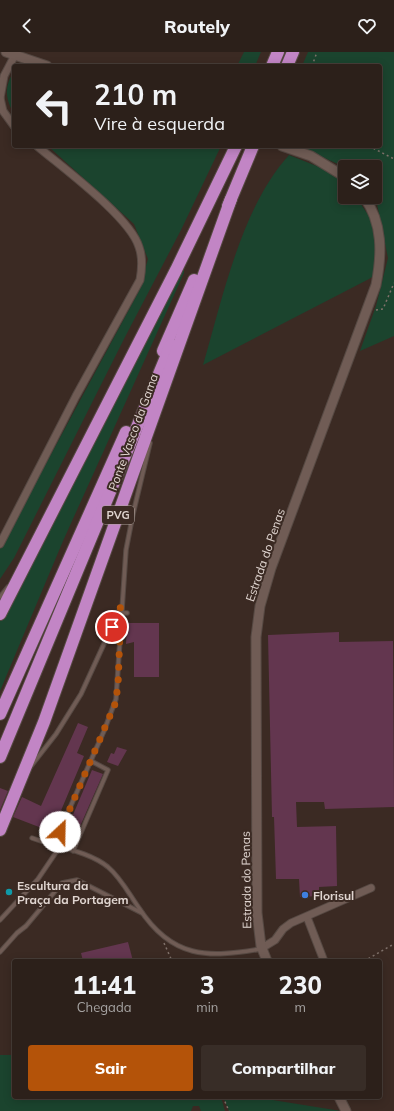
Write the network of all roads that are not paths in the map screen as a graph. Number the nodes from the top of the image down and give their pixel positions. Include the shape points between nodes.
1 (278, 52) edge
2 (293, 52) edge
3 (10, 54) edge
4 (41, 64) edge
5 (273, 64) edge
6 (288, 64) edge
7 (0, 98) edge
8 (12, 123) edge
9 (40, 148) edge
10 (235, 148) edge
11 (252, 148) edge
12 (287, 148) edge
13 (338, 173) edge
14 (231, 199) junction
15 (368, 204) edge
16 (165, 385) junction
17 (0, 544) edge
18 (26, 564) junction
19 (0, 597) edge
20 (121, 606) junction
21 (120, 613) junction
22 (127, 613) dead end
23 (0, 614) edge
24 (0, 714) edge
25 (0, 757) edge
26 (91, 761) junction
27 (22, 778) junction
28 (0, 830) edge
29 (32, 838) dead end
30 (53, 846) junction
31 (59, 848) junction
32 (73, 851) junction
33 (371, 888) dead end
34 (142, 913) junction
35 (307, 917) junction
36 (0, 920) edge
37 (262, 948) junction
38 (0, 952) edge
39 (266, 959) edge
40 (323, 959) edge
41 (340, 1099) edge
42 (346, 1111) edge

1 - 5 highway
2 - 6 highway
3 - 4 street
3 - 7 street
7 - 8 street via 3,111
9 - 17 street via 120,217 133,233 142,263 140,280 76,396
10 - 18 highway via 173,277
11 - 14 highway, Ponte Vasco da Gama / PVG
12 - 13 street via 311,156
14 - 16 highway, Ponte Vasco da Gama / PVG
14 - 24 highway, Ponte Vasco da Gama / PVG
14 - 25 highway, Ponte Vasco da Gama / PVG
15 - 37 street, Estrada do Penas via 373,213 380,241 379,270 368,308 271,568 257,621 257,913
16 - 20 lane via 133,514 126,550
16 - 27 highway, Ponte Vasco da Gama / PVG
18 - 19 lane
18 - 23 highway
20 - 21 lane
20 - 27 lane via 81,694 56,734
21 - 22 lane
21 - 26 lane via 117,695
26 - 30 lane
26 - 32 lane via 108,770
27 - 28 highway, Ponte Vasco da Gama / PVG
29 - 30 lane
30 - 31 lane
31 - 32 lane
31 - 36 lane via 38,879
32 - 34 lane via 99,861 112,871
33 - 35 street
34 - 37 lane via 159,932 180,946 206,954 226,955
34 - 38 lane via 77,880 62,883
35 - 37 street via 291,923 275,940
35 - 40 street
37 - 39 street, Estrada do Penas
41 - 42 street

